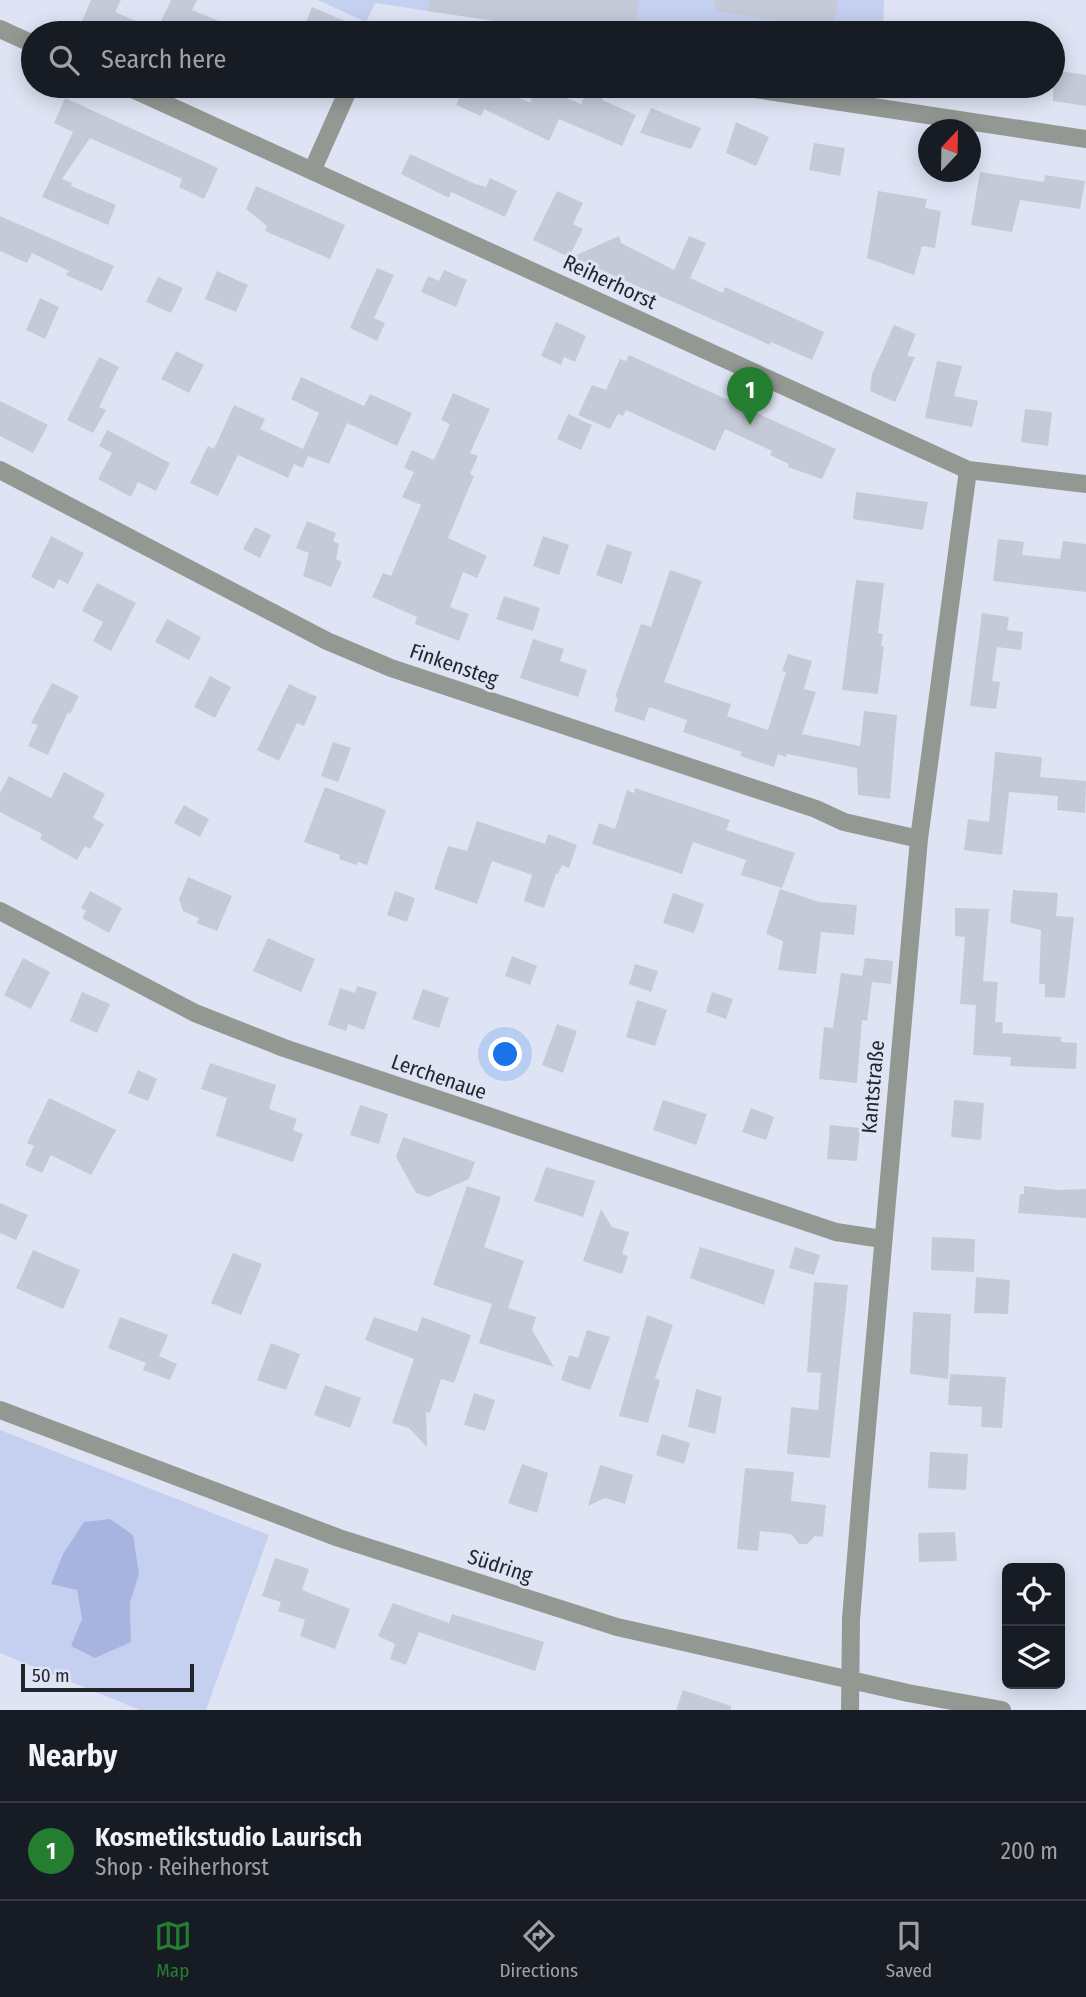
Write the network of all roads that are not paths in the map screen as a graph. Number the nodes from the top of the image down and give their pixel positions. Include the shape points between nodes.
1 (0, 29) edge
2 (21, 39) edge
3 (152, 98) edge
4 (345, 98) edge
5 (814, 98) edge
6 (1086, 139) edge
7 (312, 171) junction
8 (968, 470) junction
9 (0, 471) edge
10 (1086, 484) edge
11 (919, 839) junction
12 (0, 911) edge
13 (882, 1239) junction
14 (0, 1410) edge
15 (850, 1680) junction
16 (850, 1710) edge
17 (1002, 1710) edge

1 - 2 street
3 - 7 street, Reiherhorst
4 - 7 street
5 - 6 street
7 - 8 street, Reiherhorst
8 - 10 street, Reiherhorst
8 - 11 street, Kantstraße
9 - 11 street, Finkensteg via 372,660 844,822
11 - 13 street, Kantstraße
12 - 13 street, Lerchenaue via 195,1013 284,1048 836,1232
13 - 15 street, Kantstraße
14 - 15 street, Südring via 339,1538 564,1610 663,1639
15 - 16 street, Kantstraße
15 - 17 street, Südring

